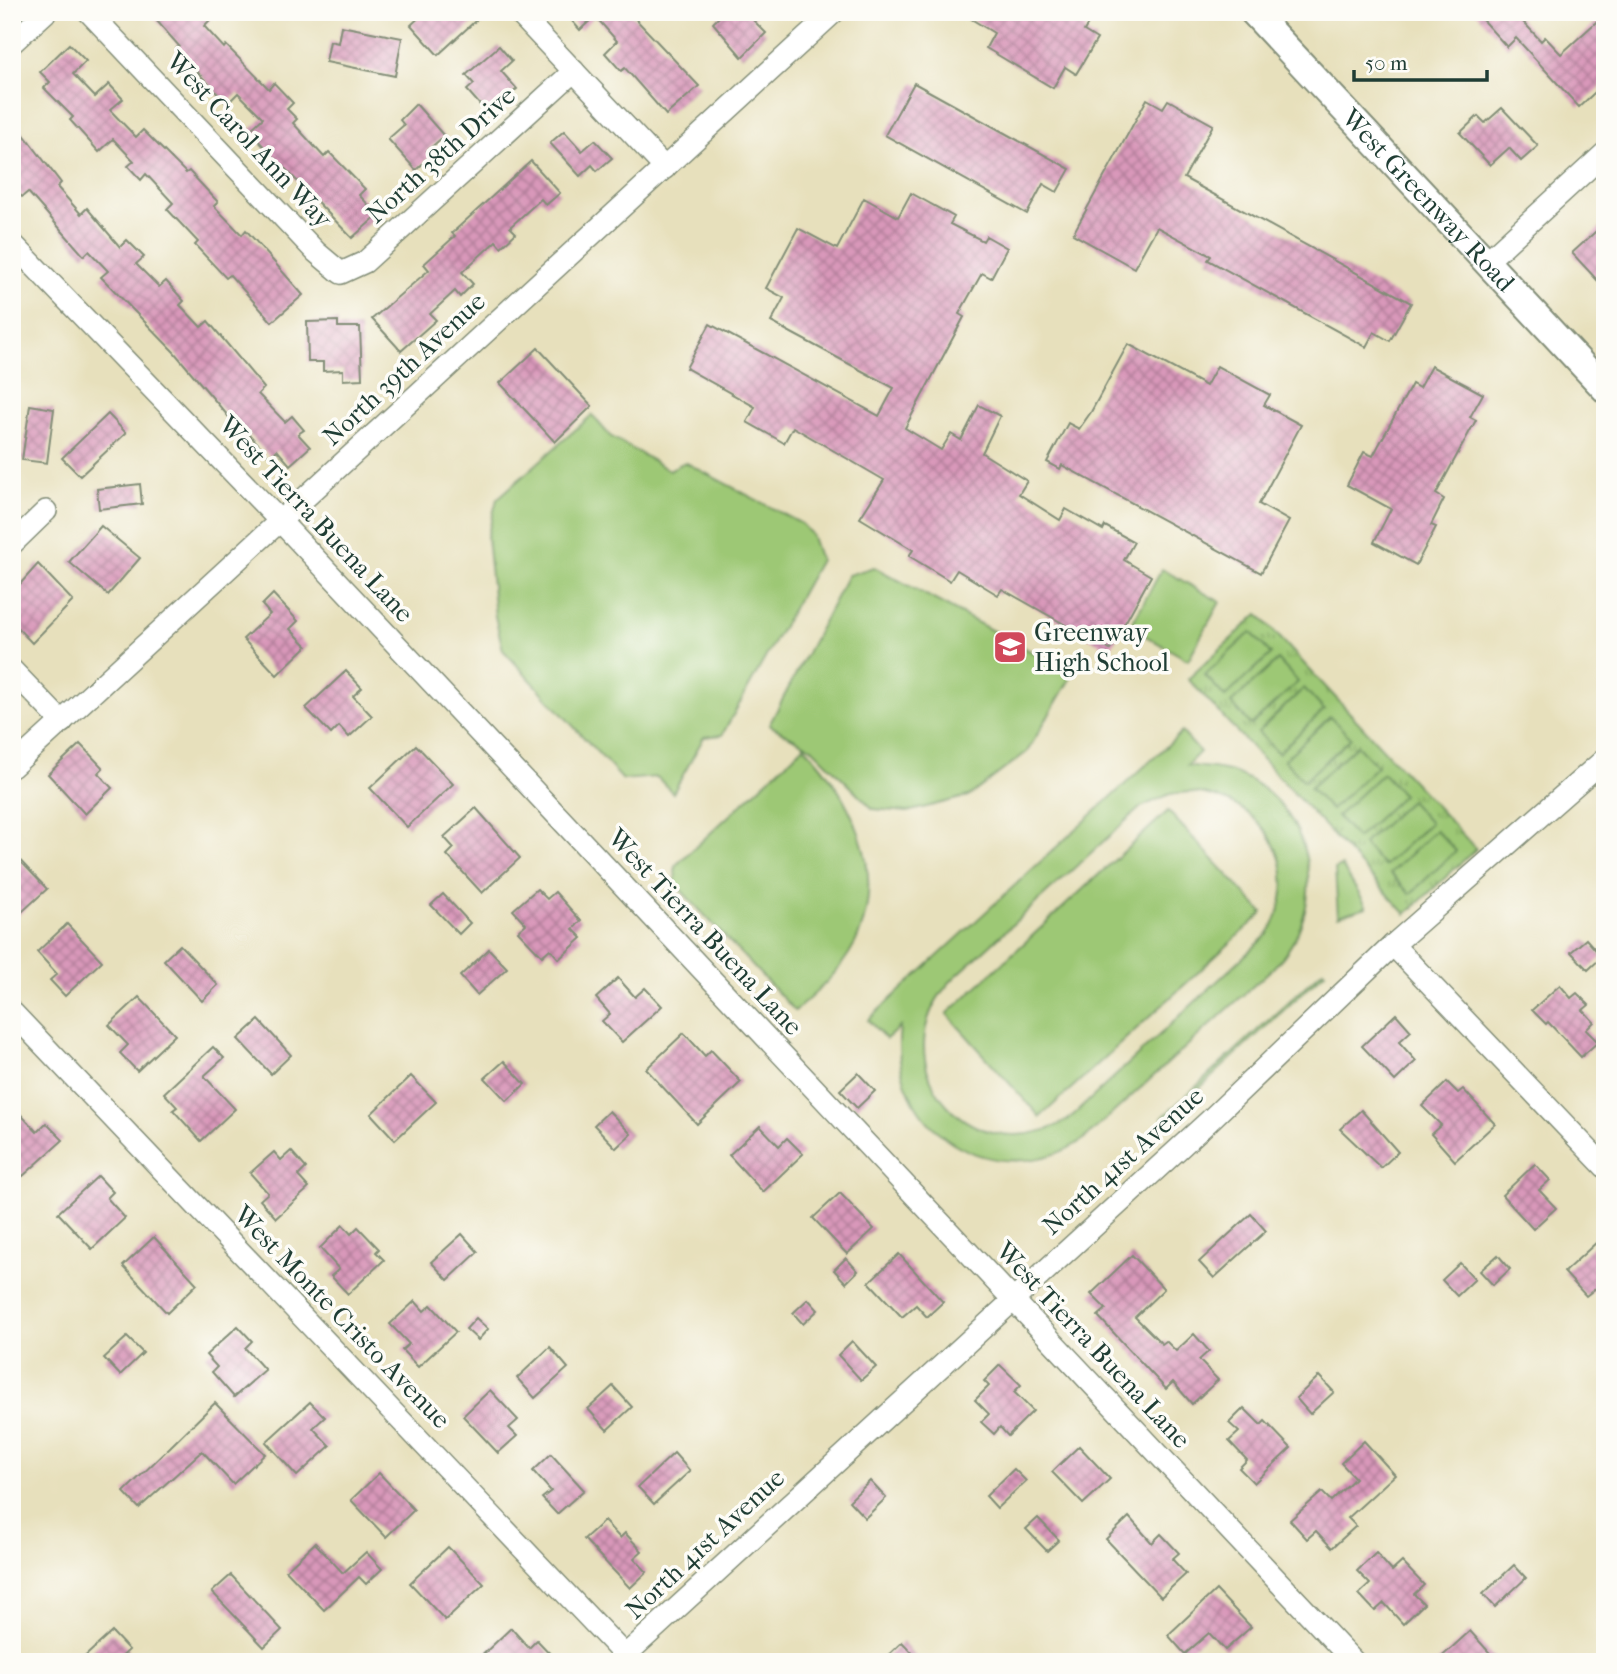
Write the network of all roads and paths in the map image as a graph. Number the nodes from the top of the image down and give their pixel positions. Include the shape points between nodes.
1 (46, 12) edge
2 (89, 12) edge
3 (518, 12) edge
4 (1253, 12) edge
5 (821, 17) edge
6 (12, 43) edge
7 (573, 71) junction
8 (1605, 153) edge
9 (665, 168) junction
10 (12, 243) edge
11 (1485, 263) junction
12 (341, 273) joint
13 (1605, 389) edge
14 (46, 511) dead end
15 (280, 521) junction
16 (12, 544) edge
17 (12, 670) edge
18 (62, 722) junction
19 (1605, 759) edge
20 (12, 767) edge
21 (1393, 945) junction
22 (12, 1012) edge
23 (1605, 1167) edge
24 (1012, 1300) junction
25 (625, 1660) edge
26 (1354, 1662) edge

1 - 6 street
2 - 12 street, West Carol Ann Way
3 - 7 street
4 - 11 main road, West Greenway Road
5 - 9 street, North 39th Avenue
7 - 9 street
7 - 12 street, North 38th Drive via 365,262
8 - 11 street
9 - 15 street, North 39th Avenue
10 - 15 street, West Tierra Buena Lane
11 - 13 main road, West Greenway Road
14 - 16 street
15 - 18 street, North 39th Avenue
15 - 24 street, West Tierra Buena Lane
17 - 18 street
18 - 20 street, North 39th Avenue
19 - 21 street, North 41st Avenue
21 - 23 street
21 - 24 street, North 41st Avenue
22 - 25 street, West Monte Cristo Avenue
24 - 25 street, North 41st Avenue
24 - 26 street, West Tierra Buena Lane

